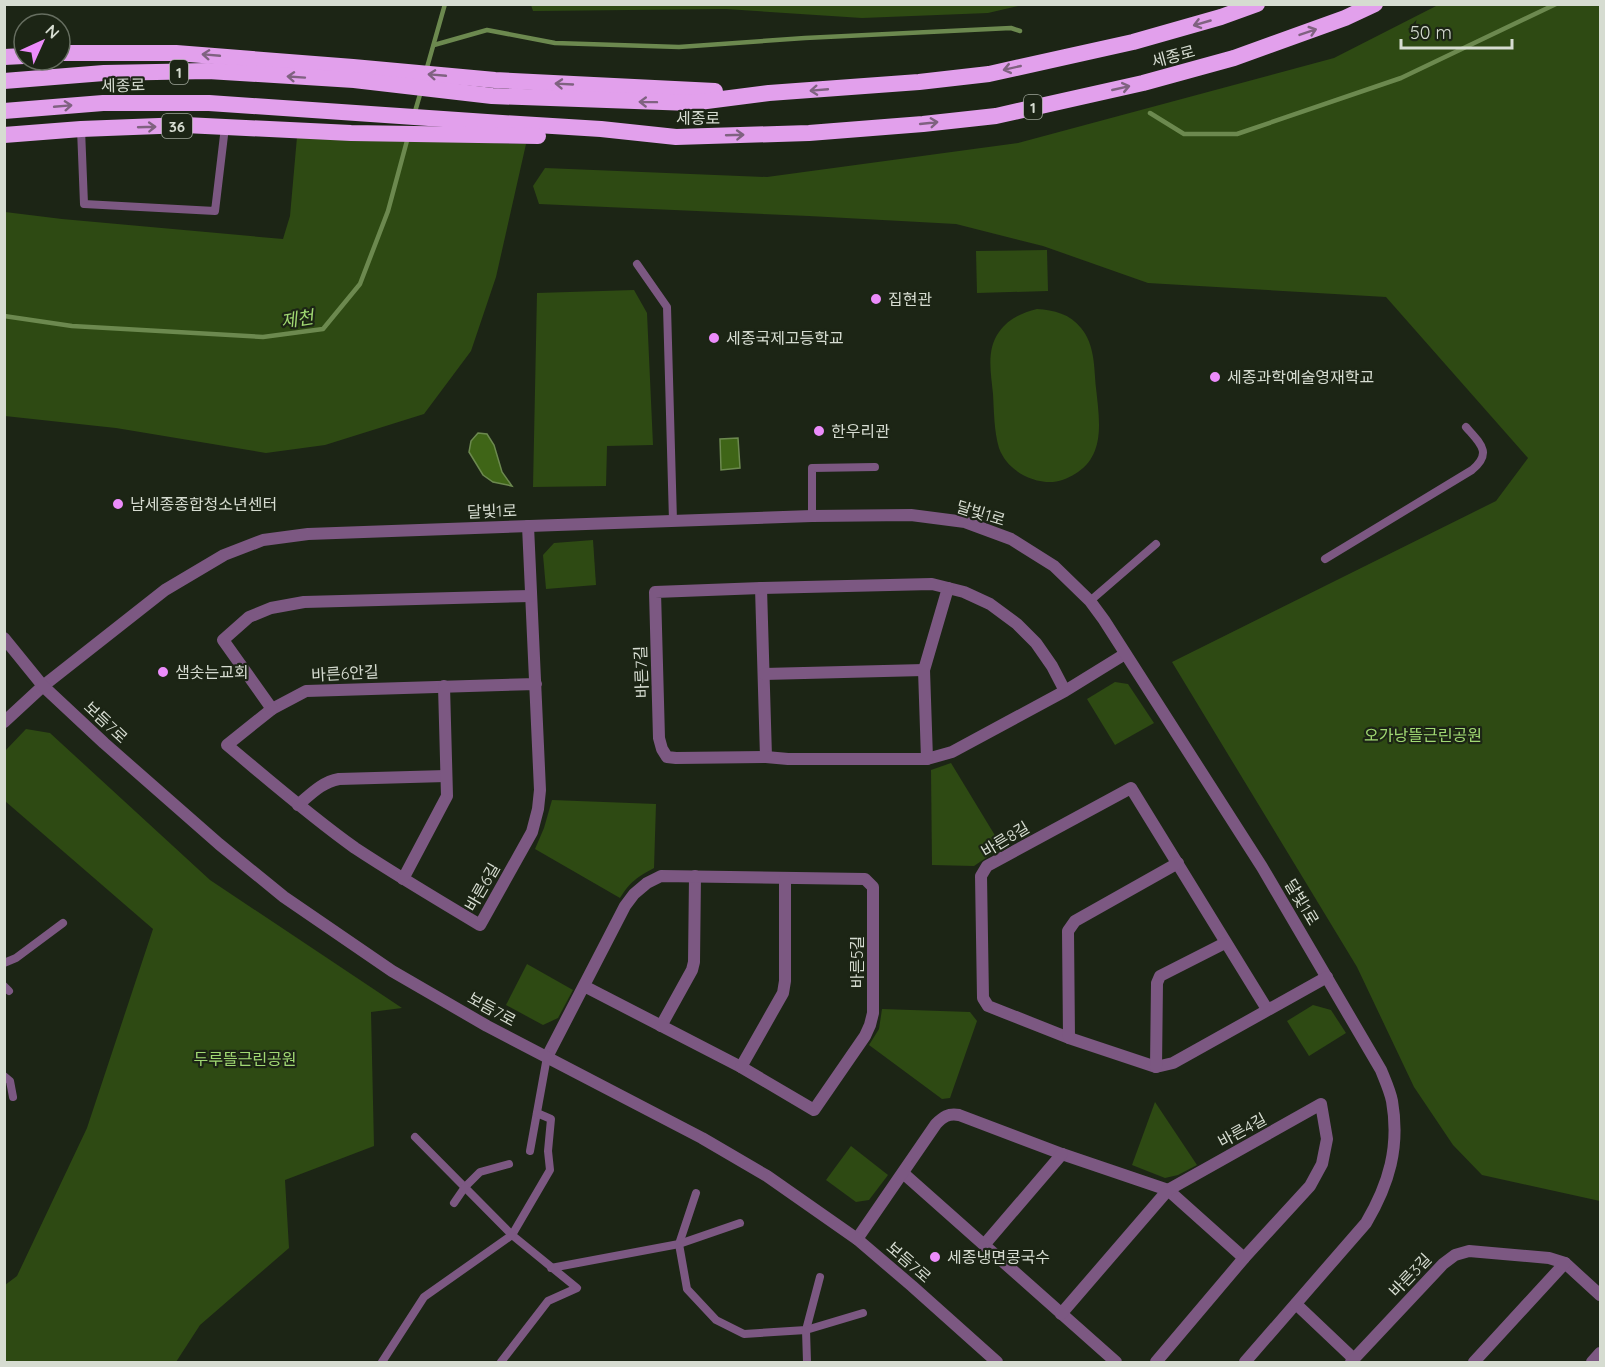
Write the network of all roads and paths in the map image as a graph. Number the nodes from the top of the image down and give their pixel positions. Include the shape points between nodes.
1 (1257, 4) edge
2 (1375, 4) edge
3 (72, 53) edge
4 (354, 74) junction
5 (4, 81) edge
6 (4, 111) edge
7 (225, 127) junction
8 (81, 129) junction
9 (487, 129) junction
10 (4, 135) edge
11 (676, 137) joint
12 (637, 264) dead end
13 (1466, 427) dead end
14 (875, 467) dead end
15 (812, 516) junction
16 (673, 521) junction
17 (528, 526) junction
18 (1156, 544) dead end
19 (1325, 560) dead end
20 (761, 588) junction
21 (948, 588) junction
22 (531, 596) junction
23 (1089, 601) junction
24 (4, 638) edge
25 (1125, 654) junction
26 (924, 670) junction
27 (764, 674) junction
28 (536, 684) junction
29 (43, 686) junction
30 (444, 686) junction
31 (1065, 691) junction
32 (272, 709) junction
33 (4, 722) edge
34 (227, 745) joint
35 (766, 757) junction
36 (927, 759) junction
37 (446, 776) junction
38 (298, 805) junction
39 (1178, 863) junction
40 (695, 876) junction
41 (784, 878) junction
42 (402, 879) junction
43 (63, 923) dead end
44 (1225, 943) junction
45 (4, 963) edge
46 (1327, 977) junction
47 (584, 986) junction
48 (1267, 1010) junction
49 (661, 1026) junction
50 (1069, 1038) junction
51 (547, 1057) junction
52 (741, 1067) junction
53 (1156, 1067) junction
54 (4, 1076) edge
55 (14, 1096) dead end
56 (537, 1113) junction
57 (415, 1137) dead end
58 (530, 1151) dead end
59 (1062, 1154) junction
60 (509, 1164) dead end
61 (903, 1173) junction
62 (465, 1187) junction
63 (1168, 1190) junction
64 (696, 1193) dead end
65 (454, 1203) dead end
66 (740, 1223) dead end
67 (512, 1235) junction
68 (857, 1239) junction
69 (679, 1244) junction
70 (984, 1245) junction
71 (1244, 1258) junction
72 (1564, 1263) junction
73 (551, 1268) junction
74 (820, 1277) dead end
75 (1600, 1294) edge
76 (1296, 1304) junction
77 (863, 1313) dead end
78 (1061, 1314) junction
79 (806, 1330) junction
80 (1600, 1353) edge
81 (1352, 1361) edge
82 (382, 1362) edge
83 (501, 1362) edge
84 (807, 1362) edge
85 (997, 1362) edge
86 (1116, 1362) edge
87 (1156, 1362) edge
88 (1245, 1362) edge
89 (1474, 1362) edge
90 (1592, 1362) edge

1 -> 4 highway, 세종로 via 1132,42 988,74 919,82 769,93 494,88
11 -> 2 highway, 세종로 / 1 via 809,133 996,116 1234,58
4 -> 3 highway via 176,53
4 -> 5 highway, 세종로 / 1 via 104,73
6 -> 9 highway, 세종로 / 1 via 103,103 209,103 353,112
8 -> 7 highway, 36
7 - 8 lane via 215,211 84,204
7 - 9 highway, 36 via 351,133
8 - 10 highway, 36
9 - 11 highway, 36
12 - 16 lane via 668,307
13 - 19 lane via 1481,444 1484,455 1480,463
14 - 15 lane via 812,468
15 - 16 street, 달빛1로
15 - 23 street, 달빛1로 via 911,515 965,522 1032,551 1054,566
16 - 17 street, 달빛1로
17 - 22 street, 바른6길
17 - 29 street, 달빛1로 via 308,534 262,540 224,555 165,591
18 - 23 lane
20 - 21 street, 바른7길 via 908,583
20 - 27 street
20 - 35 street, 바른7길 via 655,592 655,603 659,738 668,757
21 - 26 street
21 - 31 street, 바른7길 via 990,604 1017,624 1036,643
22 - 28 street, 바른6길
22 - 32 street via 304,602 249,617 223,640
23 - 25 street, 달빛1로
24 - 29 street, 보듬7로
25 - 31 street
25 - 46 street, 달빛1로 via 1262,867
26 - 27 street
26 - 36 street
27 - 35 street
28 - 30 street, 바른6안길
28 - 42 street, 바른6길 via 538,809 532,832 480,925
29 - 33 street, 달빛1로
29 - 51 street, 보듬7로 via 145,780 284,897 392,971
30 - 32 street, 바른6안길 via 306,691
30 - 37 street
31 - 36 street, 바른7길 via 952,752
32 - 34 street, 바른6안길
34 - 38 street, 바른6길
35 - 36 street, 바른7길
37 - 38 street via 339,778 321,785
37 - 42 street via 447,796
38 - 42 street, 바른6길
39 - 44 street, 바른8길
39 - 50 street via 1075,921 1068,931
39 - 50 street, 바른8길 via 1131,788 984,870 982,998 988,1006
40 - 41 street, 바른5길
40 - 47 street, 바른5길 via 661,876 634,894
40 - 49 street via 693,970
41 - 52 street via 783,993
41 - 52 street, 바른5길 via 870,882 873,1013 865,1036 814,1110
43 - 45 lane
44 - 48 street, 바른8길
44 - 53 street via 1160,976
46 - 48 street
46 - 76 street, 달빛1로 via 1381,1070 1392,1100 1393,1159 1376,1206 1365,1223
47 - 49 street, 바른5길
47 - 51 street, 바른5길
48 - 53 street via 1173,1063
49 - 52 street, 바른5길
50 - 53 street, 바른8길
51 - 56 lane
51 - 68 street, 보듬7로 via 758,1170
54 - 55 lane via 10,1081
56 - 58 lane
56 - 67 lane via 551,1119 550,1170
57 - 62 lane
59 - 61 street via 951,1114 936,1125
59 - 63 street
59 - 70 street
60 - 62 lane via 480,1172
61 - 68 street
61 - 70 street
62 - 65 lane
62 - 67 lane
63 - 71 street
63 - 71 street, 바른4길 via 1321,1104 1327,1139 1322,1164 1310,1185
63 - 78 street
64 - 69 lane
66 - 69 lane
67 - 73 lane
67 - 82 lane via 423,1297
68 - 85 street, 보듬7로
69 - 73 lane
69 - 79 lane via 687,1288 716,1320 744,1334
70 - 78 street
71 - 87 street, 바른4길
72 - 75 street
72 - 81 street, 바른3길 via 1469,1251 1455,1255
72 - 89 street
73 - 83 lane via 577,1288 548,1301
74 - 79 lane
76 - 81 street
76 - 88 street, 달빛1로
77 - 79 lane
78 - 86 street
79 - 84 lane
80 - 90 street

